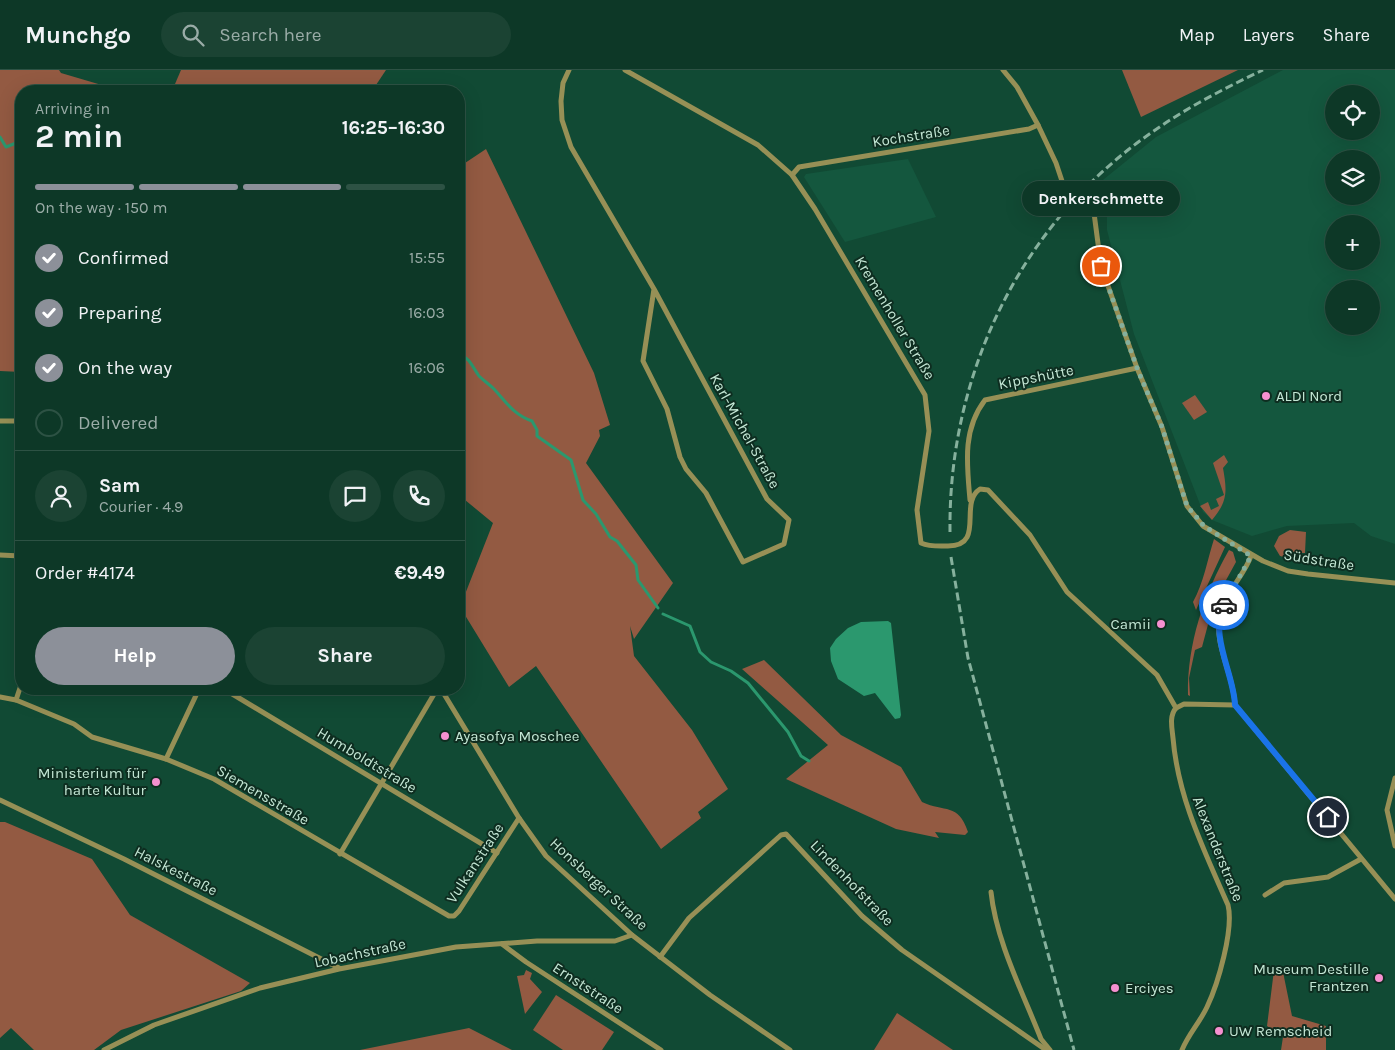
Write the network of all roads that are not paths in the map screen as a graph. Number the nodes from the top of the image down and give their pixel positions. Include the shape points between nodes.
1 (569, 70) edge
2 (625, 70) edge
3 (1003, 70) edge
4 (1038, 125) junction
5 (792, 175) junction
6 (654, 289) junction
7 (1137, 368) junction
8 (0, 421) edge
9 (15, 421) edge
10 (970, 502) junction
11 (0, 556) edge
12 (15, 556) edge
13 (1251, 556) junction
14 (1395, 583) edge
15 (18, 695) edge
16 (196, 695) edge
17 (234, 695) edge
18 (433, 695) edge
19 (445, 695) edge
20 (0, 697) edge
21 (16, 700) junction
22 (1235, 705) junction
23 (1176, 708) junction
24 (166, 759) junction
25 (1395, 778) edge
26 (382, 783) junction
27 (0, 800) edge
28 (519, 818) junction
29 (1395, 846) edge
30 (497, 853) junction
31 (340, 854) junction
32 (1361, 859) junction
33 (991, 892) dead end
34 (1265, 895) dead end
35 (1395, 900) edge
36 (449, 916) joint
37 (632, 935) junction
38 (502, 944) junction
39 (660, 957) junction
40 (340, 969) junction
41 (104, 1050) edge
42 (661, 1050) edge
43 (790, 1050) edge
44 (1046, 1050) edge
45 (1050, 1050) edge
46 (1182, 1050) edge

1 - 6 street, Karl-Michel-Straße via 563,83 561,101 562,120 571,147
2 - 5 street, Kremenholler Straße via 758,145
3 - 4 street via 1017,87
4 - 5 street, Kochstraße via 799,167
4 - 7 street, Südstraße via 1063,184 1094,213 1101,266
5 - 10 street, Kremenholler Straße via 925,395 929,431 917,510 921,543 956,546 962,543 971,523
6 - 6 street, Karl-Michel-Straße via 643,361 667,409 680,457 706,493 743,562 784,544 789,520 767,499
7 - 10 street, Kippshütte via 985,400 972,426 966,448
7 - 13 street, Südstraße via 1162,427 1187,506 1204,526
8 - 9 street
10 - 23 street via 980,489 988,490 1030,534 1068,592 1157,675
11 - 12 street
13 - 14 street, Südstraße via 1288,571
13 - 22 street via 1219,621
15 - 21 street
16 - 24 street
17 - 26 street, Humboldtstraße
18 - 26 street
19 - 28 street, Honsberger Straße
20 - 21 street, Siemensstraße
21 - 24 street, Siemensstraße via 74,724 92,737
22 - 23 street via 1184,704
22 - 32 street
23 - 46 street, Alexanderstraße via 1172,715 1172,729 1182,789 1193,827 1230,916 1208,1006
24 - 31 street, Siemensstraße via 214,780
25 - 29 street via 1387,810
26 - 30 street, Humboldtstraße
26 - 31 street
27 - 40 street, Halskestraße via 133,863
28 - 30 street, Vulkanstraße
28 - 37 street, Honsberger Straße via 546,856
30 - 36 street, Vulkanstraße via 459,911
31 - 36 street, Siemensstraße
32 - 34 street via 1328,877 1284,883
32 - 35 street
33 - 45 street via 993,912 1006,949 1041,1039
37 - 38 street, Lobachstraße via 615,942
37 - 39 street, Honsberger Straße
38 - 40 street, Lobachstraße via 456,947
38 - 42 street, Ernststraße
39 - 43 street, Honsberger Straße
39 - 44 street, Lindenhofstraße via 689,918 781,835 786,834 880,933
40 - 41 street, Lobachstraße via 251,991 154,1025

